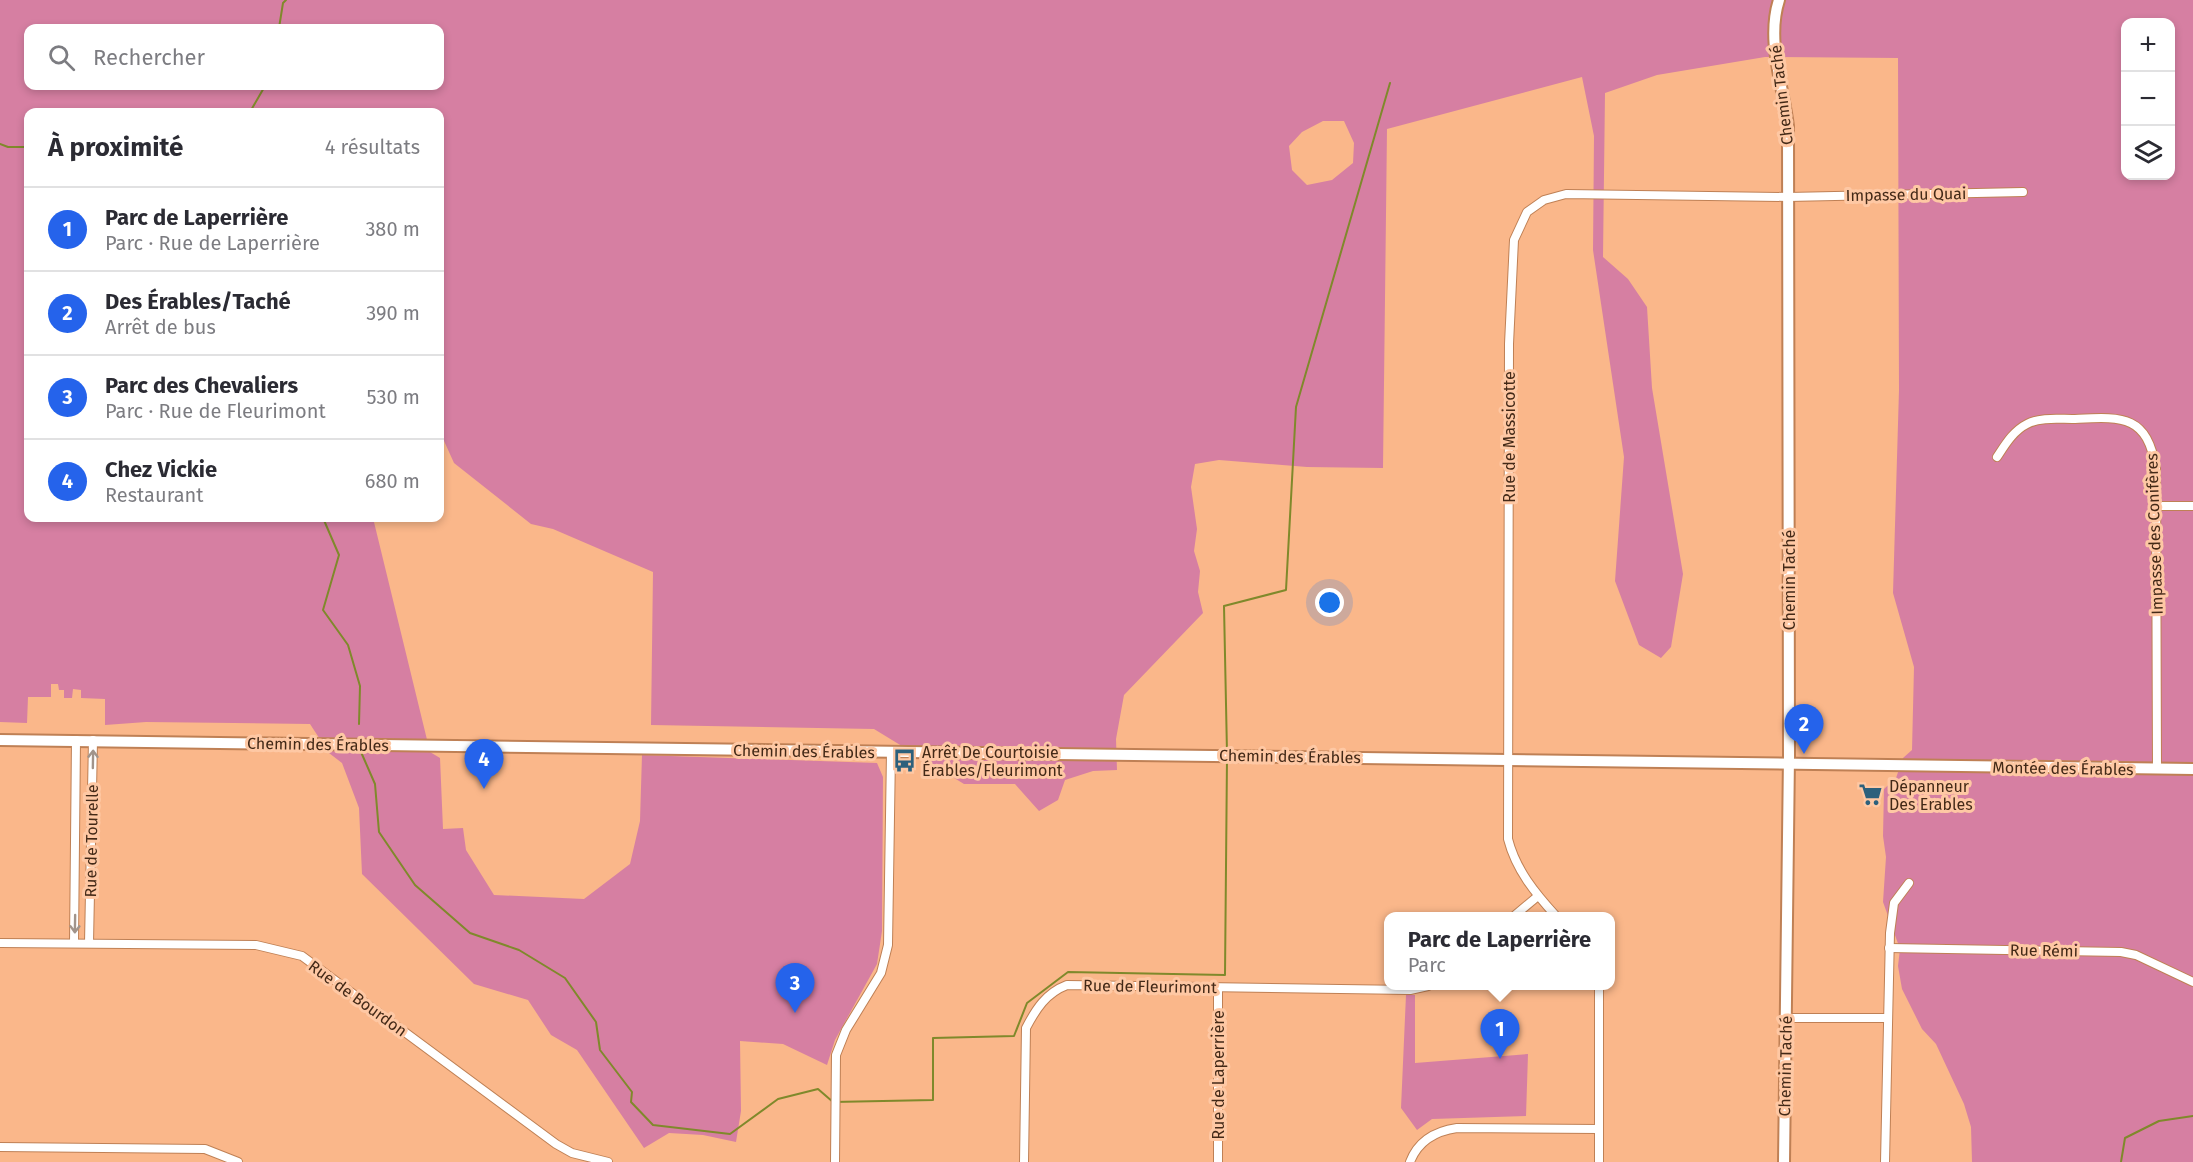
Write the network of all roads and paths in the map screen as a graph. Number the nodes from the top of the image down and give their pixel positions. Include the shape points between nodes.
1 (1779, 0) edge
2 (2023, 192) dead end
3 (1788, 197) junction
4 (1996, 458) dead end
5 (2156, 506) junction
6 (2193, 506) edge
7 (0, 740) edge
8 (76, 740) junction
9 (93, 740) junction
10 (891, 752) junction
11 (1507, 760) junction
12 (1789, 765) junction
13 (2157, 769) junction
14 (2193, 769) edge
15 (76, 812) junction
16 (91, 812) junction
17 (75, 871) junction
18 (90, 871) junction
19 (1909, 883) dead end
20 (1538, 896) junction
21 (1519, 912) edge
22 (1552, 912) edge
23 (0, 943) edge
24 (74, 943) junction
25 (89, 943) junction
26 (1888, 948) junction
27 (2193, 982) edge
28 (1218, 988) junction
29 (1384, 990) edge
30 (1599, 990) edge
31 (1785, 1018) junction
32 (1887, 1018) junction
33 (1599, 1129) junction
34 (0, 1147) edge
35 (238, 1162) edge
36 (608, 1162) edge
37 (835, 1162) edge
38 (1024, 1162) edge
39 (1218, 1162) edge
40 (1410, 1162) edge
41 (1599, 1162) edge
42 (1784, 1162) edge
43 (1885, 1162) edge

1 - 3 street, Chemin Taché via 1774,31 1788,126
2 - 3 street, Impasse du Quai
3 - 11 street, Rue de Massicotte via 1566,194 1544,200 1527,212 1514,240 1509,345
3 - 12 street, Chemin Taché
4 - 5 street, Impasse des Conifères via 2014,432 2038,420 2126,421 2139,427 2152,446
5 - 6 street
5 - 13 street, Impasse des Conifères
7 - 8 street, Chemin des Érables
8 - 9 street, Chemin des Érables
8 - 15 street, Rue de Tourelle
9 - 10 street, Chemin des Érables
16 -> 9 street, Rue de Tourelle
10 - 11 street, Chemin des Érables
10 - 37 street via 888,945 881,973 846,1030 836,1055
11 - 12 street, Chemin des Érables
11 - 20 street, Rue de Massicotte via 1508,839 1513,859
12 - 13 street, Montée des Érables
12 - 31 street, Chemin Taché
13 - 14 street, Montée des Érables
15 - 16 street
15 - 17 street, Rue de Tourelle
16 - 18 street, Rue de Tourelle
17 - 18 street
17 -> 24 street, Rue de Tourelle
18 - 25 street, Rue de Tourelle
19 - 26 street via 1894,903
20 - 21 street
20 - 22 street, Rue de Massicotte
23 - 24 street, Rue de Bourdon
24 - 25 street, Rue de Bourdon
25 - 36 street, Rue de Bourdon via 256,945 302,956 556,1144 572,1153
26 - 27 street, Rue Rémi via 2121,952
26 - 32 street
28 - 29 street, Rue de Fleurimont
28 - 38 street, Rue de Fleurimont via 1067,985 1049,995 1026,1028
28 - 39 street, Rue de Laperrière
30 - 33 street
31 - 32 street
31 - 42 street, Chemin Taché
32 - 43 street
33 - 40 street via 1444,1130 1414,1152
33 - 41 street
34 - 35 street via 205,1149

